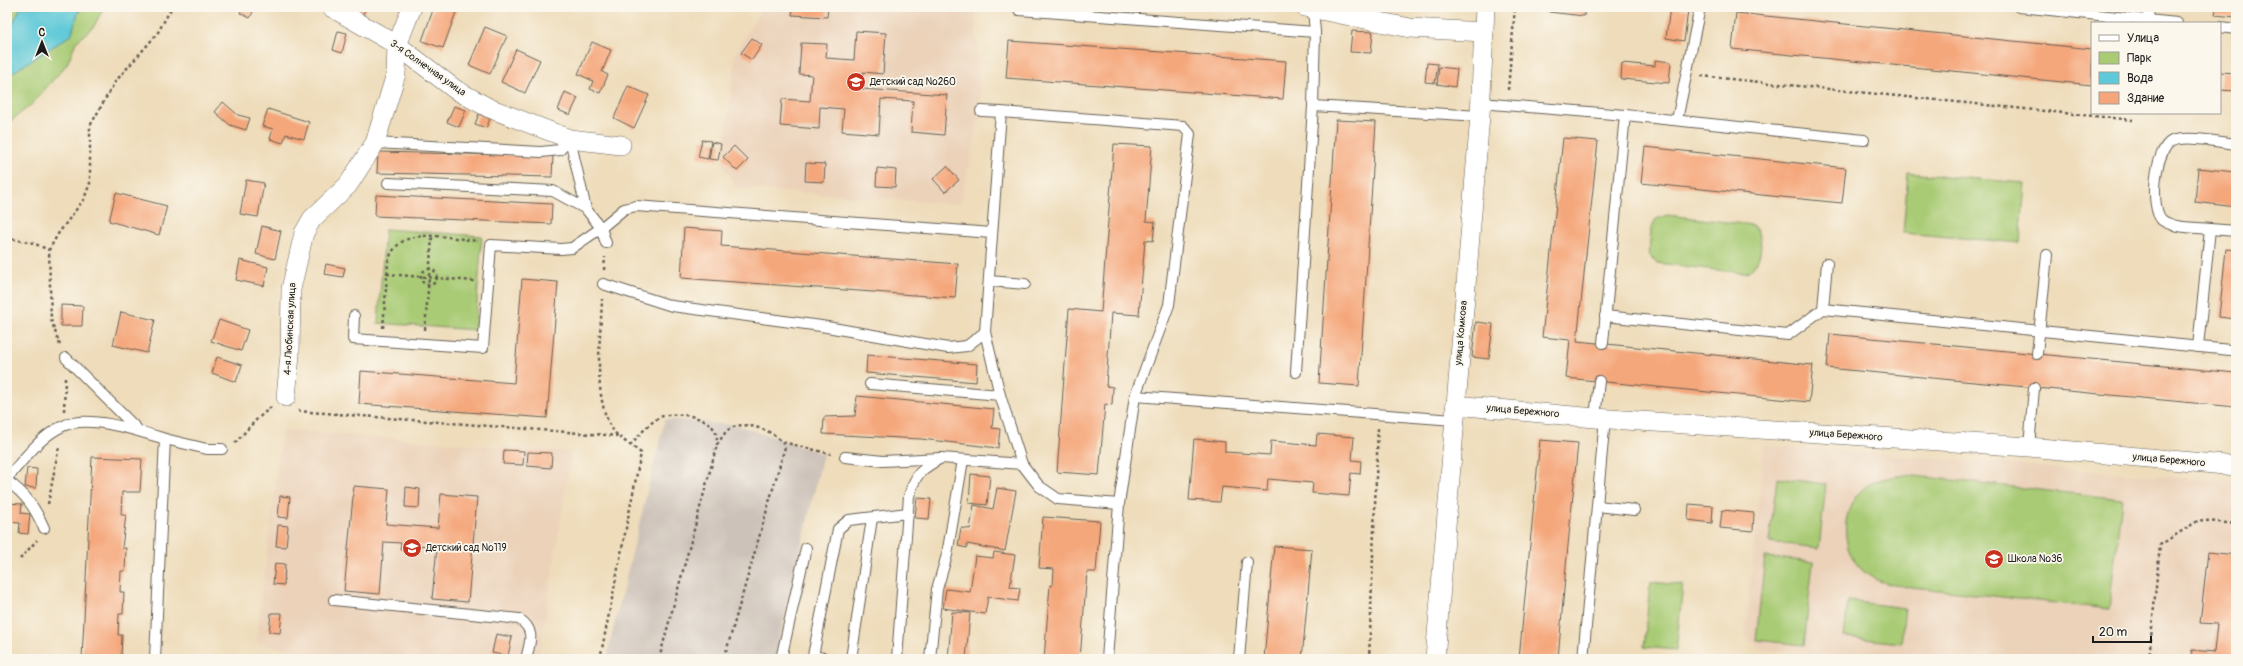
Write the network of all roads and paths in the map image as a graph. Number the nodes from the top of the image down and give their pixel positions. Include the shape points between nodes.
1 (172, 7) edge
2 (331, 7) edge
3 (412, 7) edge
4 (1485, 7) edge
5 (1515, 7) edge
6 (1700, 7) edge
7 (2019, 7) edge
8 (2149, 7) edge
9 (1309, 8) edge
10 (1019, 10) dead end
11 (2148, 20) junction
12 (2168, 22) edge
13 (2221, 27) edge
14 (2236, 29) edge
15 (1315, 32) junction
16 (1484, 32) junction
17 (398, 45) junction
18 (1686, 74) junction
19 (1507, 105) junction
20 (1313, 106) junction
21 (1480, 110) junction
22 (981, 111) dead end
23 (1001, 112) junction
24 (1625, 115) junction
25 (1677, 120) junction
26 (2134, 120) dead end
27 (570, 139) junction
28 (1864, 140) dead end
29 (375, 143) junction
30 (2236, 144) edge
31 (621, 145) dead end
32 (388, 183) dead end
33 (586, 209) junction
34 (601, 228) junction
35 (2210, 229) junction
36 (2236, 232) edge
37 (992, 233) junction
38 (432, 237) junction
39 (7, 238) edge
40 (606, 243) joint
41 (491, 245) junction
42 (50, 250) junction
43 (2047, 255) dead end
44 (1827, 263) dead end
45 (430, 269) junction
46 (387, 274) junction
47 (420, 277) junction
48 (429, 278) junction
49 (437, 278) junction
50 (989, 281) junction
51 (488, 282) junction
52 (603, 284) junction
53 (1025, 284) dead end
54 (428, 286) junction
55 (1823, 309) junction
56 (354, 316) dead end
57 (1606, 316) junction
58 (2040, 331) junction
59 (985, 332) junction
60 (382, 341) junction
61 (424, 344) junction
62 (1603, 344) dead end
63 (2198, 347) junction
64 (2230, 350) dead end
65 (2037, 354) dead end
66 (66, 358) junction
67 (1296, 372) dead end
68 (1599, 381) dead end
69 (870, 384) dead end
70 (2034, 388) dead end
71 (1000, 395) junction
72 (1135, 396) junction
73 (284, 406) junction
74 (268, 409) junction
75 (1455, 412) junction
76 (1379, 414) junction
77 (1600, 418) junction
78 (63, 426) junction
79 (139, 431) junction
80 (618, 436) junction
81 (165, 439) junction
82 (783, 442) junction
83 (630, 445) junction
84 (717, 446) junction
85 (2029, 447) junction
86 (222, 449) joint
87 (845, 457) joint
88 (941, 458) junction
89 (963, 460) junction
90 (1022, 464) junction
91 (2236, 466) edge
92 (7, 478) edge
93 (7, 481) edge
94 (1119, 504) junction
95 (1598, 506) junction
96 (1634, 510) dead end
97 (908, 513) junction
98 (872, 518) junction
99 (2236, 524) edge
100 (44, 528) junction
101 (806, 548) dead end
102 (20, 559) dead end
103 (1247, 562) dead end
104 (334, 600) dead end
105 (155, 659) edge
106 (526, 659) edge
107 (600, 659) edge
108 (659, 659) edge
109 (724, 659) edge
110 (781, 659) edge
111 (828, 659) edge
112 (850, 659) edge
113 (897, 659) edge
114 (930, 659) edge
115 (1107, 659) edge
116 (1239, 659) edge
117 (1369, 659) edge
118 (1435, 659) edge
119 (1583, 659) edge
120 (2149, 659) edge

1 - 42 path via 157,34 115,82 98,109 89,133 90,182 84,199 58,234
2 - 17 street, 3-я Солнечная улица
3 - 17 street, 4-я Любинская улица
4 - 16 street, улица Комкова
5 - 19 path
6 - 18 lane
7 - 11 lane
8 - 11 lane
9 - 15 lane
9 - 16 street via 1410,28
10 - 15 lane
11 - 12 lane
13 - 14 lane
15 - 20 lane
16 - 21 street, улица Комкова
17 - 27 street, 3-я Солнечная улица via 456,90 489,108
17 - 29 street, 4-я Любинская улица via 396,74
18 - 25 lane
18 - 26 path
19 - 21 lane
19 - 24 lane
20 - 21 lane
20 - 67 lane
21 - 75 street, улица Комкова
22 - 23 lane
23 - 37 lane
23 - 72 lane via 1182,126 1190,134 1169,304
24 - 25 lane
24 - 57 lane
25 - 28 lane
27 - 29 lane via 560,150 541,152
27 - 31 street, 3-я Солнечная улица
27 - 33 lane
29 - 73 street, 4-я Любинская улица via 348,185 312,219 304,233 290,289 290,355
30 - 35 lane via 2177,139 2170,142 2161,153 2155,200 2158,214 2168,223
32 - 33 lane via 553,191
33 - 34 lane
34 - 37 lane via 624,209 636,206
34 - 40 lane
34 - 41 lane via 572,248 561,250
35 - 36 lane
35 - 63 lane
37 - 50 lane
38 - 41 path via 484,241
38 - 45 path
38 - 46 path via 412,237 398,243 390,255
39 - 42 path via 33,243
40 - 52 path
41 - 51 lane
42 - 66 path via 51,320
43 - 58 lane
44 - 55 lane
45 - 47 path via 423,271
45 - 48 path
45 - 49 path via 435,272
46 - 47 path
46 - 60 path
47 - 48 path
47 - 54 path via 422,283
48 - 49 path
48 - 54 path
49 - 51 path
49 - 54 path via 434,284
50 - 53 lane
50 - 59 lane
51 - 61 lane via 483,348
52 - 59 lane via 672,306 821,326 948,348 967,346
52 - 80 path via 599,387 604,412
54 - 61 path
55 - 57 lane via 1788,335
55 - 58 lane
56 - 60 lane via 352,339
57 - 62 lane
58 - 63 lane
58 - 65 lane
59 - 71 lane
60 - 61 lane
63 - 64 lane
66 - 78 path
66 - 79 lane
68 - 77 lane
69 - 71 lane
70 - 85 lane
71 - 90 lane
72 - 76 lane
72 - 94 lane
73 - 74 path
73 - 74 path
73 - 80 path
74 - 86 path via 234,445
75 - 76 lane
75 - 77 street, улица Бережного
75 - 118 street, улица Комкова
76 - 117 path
77 - 85 street, улица Бережного
77 - 95 lane
78 - 79 lane via 86,422 126,426
78 - 92 lane via 40,442
78 - 100 path
79 - 81 lane
80 - 83 path
81 - 86 lane via 208,449
81 - 105 lane
82 - 84 path via 776,436 742,424 725,432
82 - 87 path
82 - 109 path via 785,447 781,464
83 - 84 path via 662,416 672,415 689,416 708,423 716,432
83 - 107 path via 641,453
84 - 108 path
85 - 91 street, улица Бережного
87 - 88 lane via 883,461
88 - 89 lane
88 - 97 lane via 925,467 915,478 909,496
89 - 90 lane
89 - 114 lane via 947,555 937,589
90 - 94 lane via 1039,486 1058,499
93 - 100 lane via 21,491 34,506
94 - 115 lane
95 - 96 lane
95 - 119 lane
97 - 98 lane
97 - 113 lane
98 - 111 lane via 849,520 838,529 813,656
98 - 112 lane
99 - 120 path via 2199,520 2160,545
100 - 102 path via 33,546
101 - 110 lane
103 - 116 lane
104 - 106 lane via 519,619 527,624 531,634

